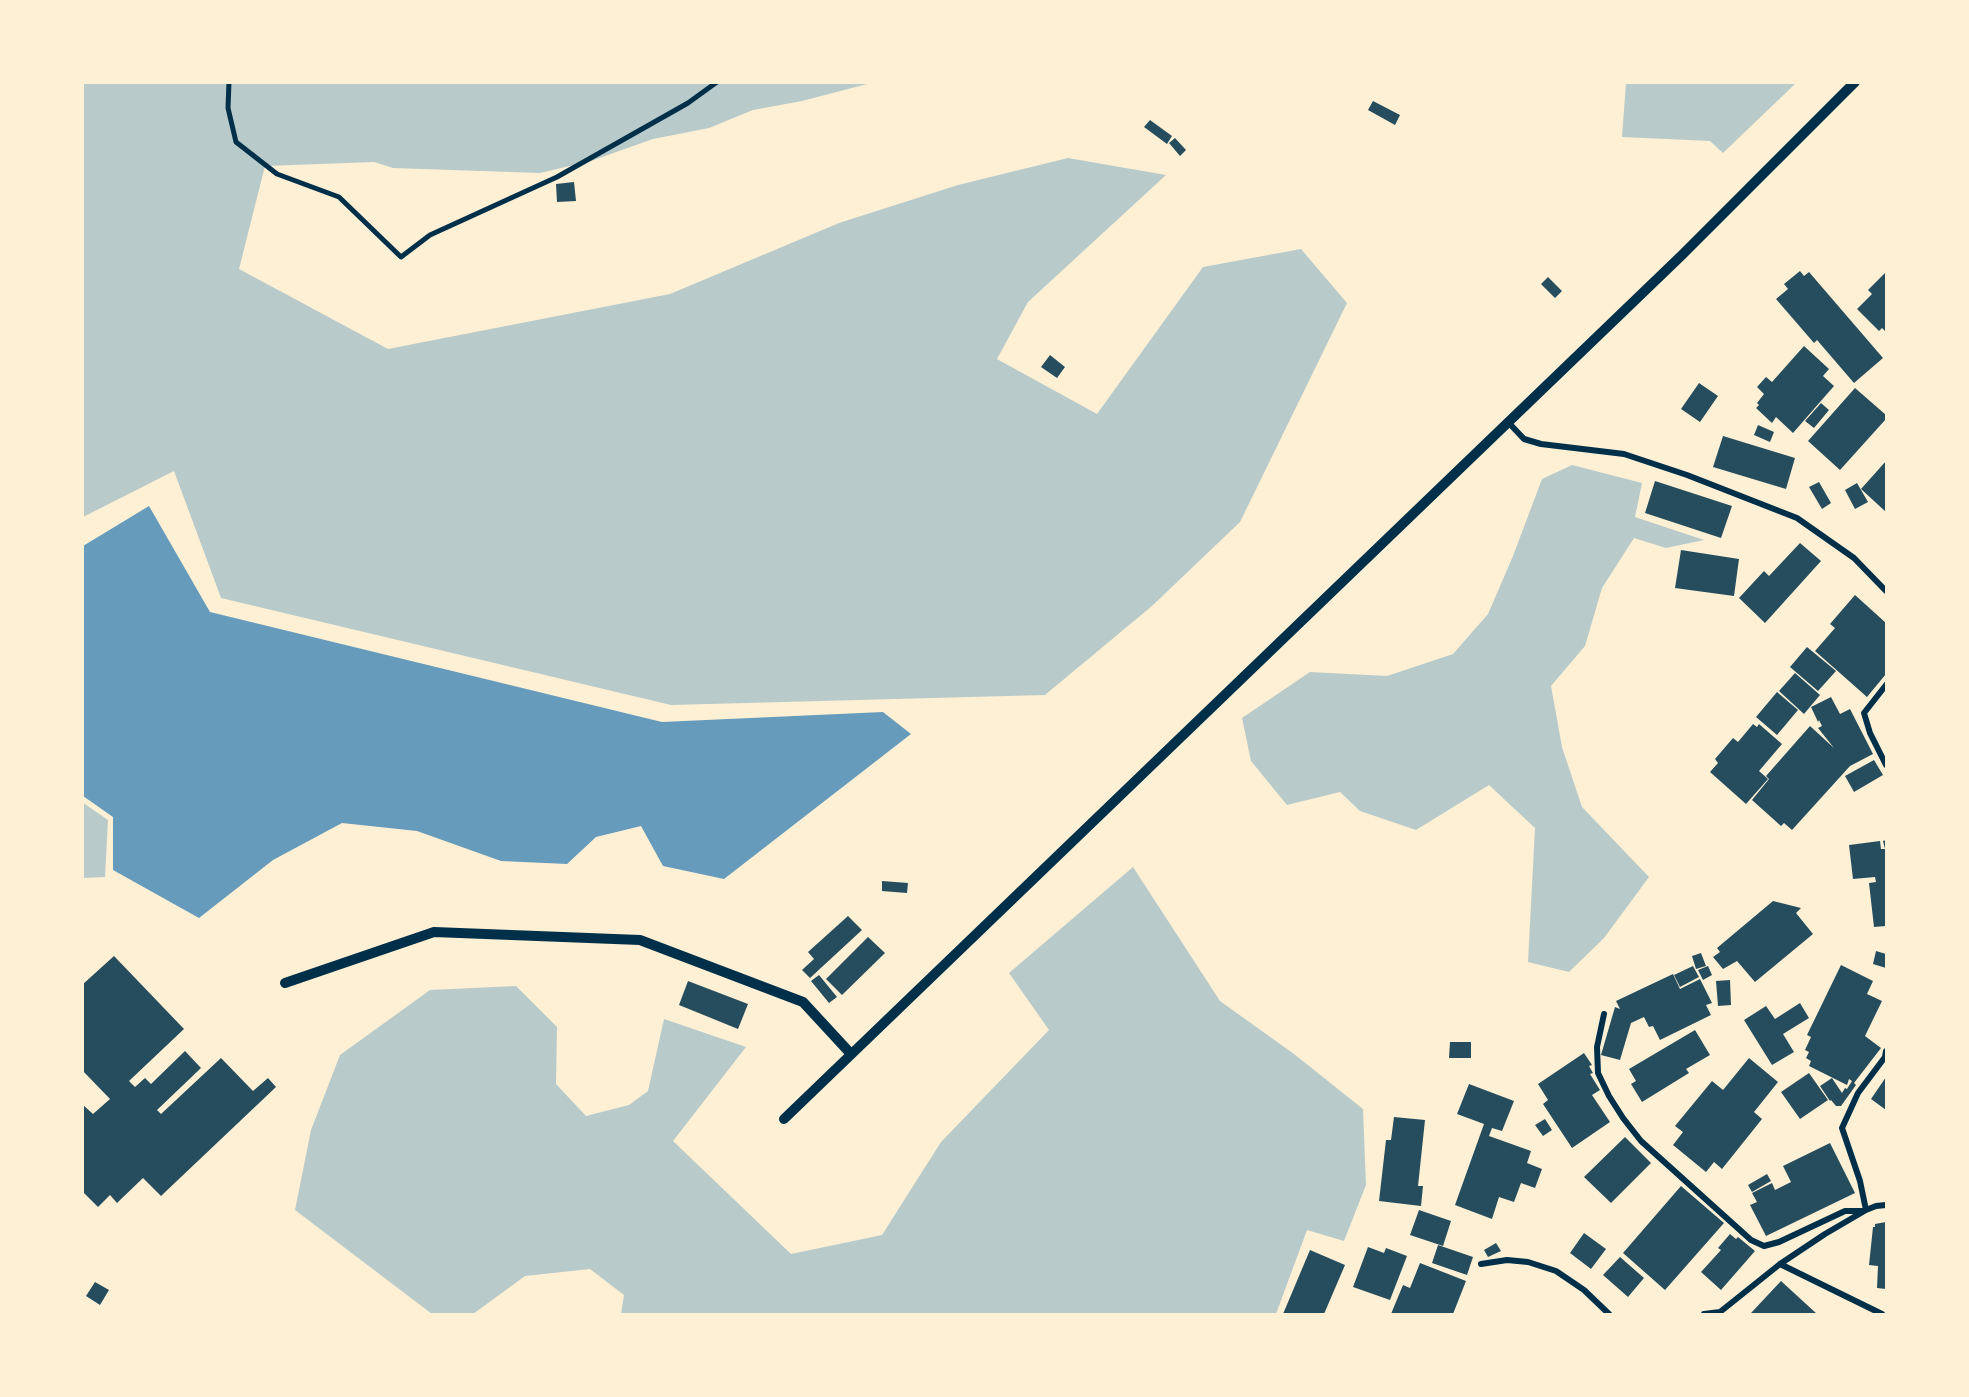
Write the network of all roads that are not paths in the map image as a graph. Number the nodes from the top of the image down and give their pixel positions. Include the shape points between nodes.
1 (229, 82) edge
2 (717, 82) edge
3 (1856, 82) edge
4 (1508, 422) junction
5 (1887, 591) edge
6 (1887, 685) edge
7 (1887, 765) edge
8 (285, 983) dead end
9 (1604, 1014) dead end
10 (1887, 1051) edge
11 (851, 1054) junction
12 (784, 1119) dead end
13 (1887, 1205) edge
14 (1865, 1210) junction
15 (1481, 1264) dead end
16 (1780, 1264) junction
17 (1610, 1314) edge
18 (1704, 1314) edge
19 (1882, 1314) edge

1 - 2 street via 228,108 236,142 277,174 339,197 401,257 430,235 557,177 688,103
3 - 4 street
4 - 5 street via 1524,439 1623,454 1797,518 1854,558
4 - 11 street
6 - 7 street via 1864,713
8 - 11 street via 434,932 640,940 803,1002
9 - 14 street via 1597,1047 1598,1072 1623,1118 1641,1141 1751,1240 1764,1246 1845,1211
10 - 14 street via 1858,1094 1842,1128 1860,1181
11 - 12 street
13 - 14 street
14 - 16 street
15 - 17 street via 1507,1260 1556,1271
16 - 18 street via 1720,1312
16 - 19 street

